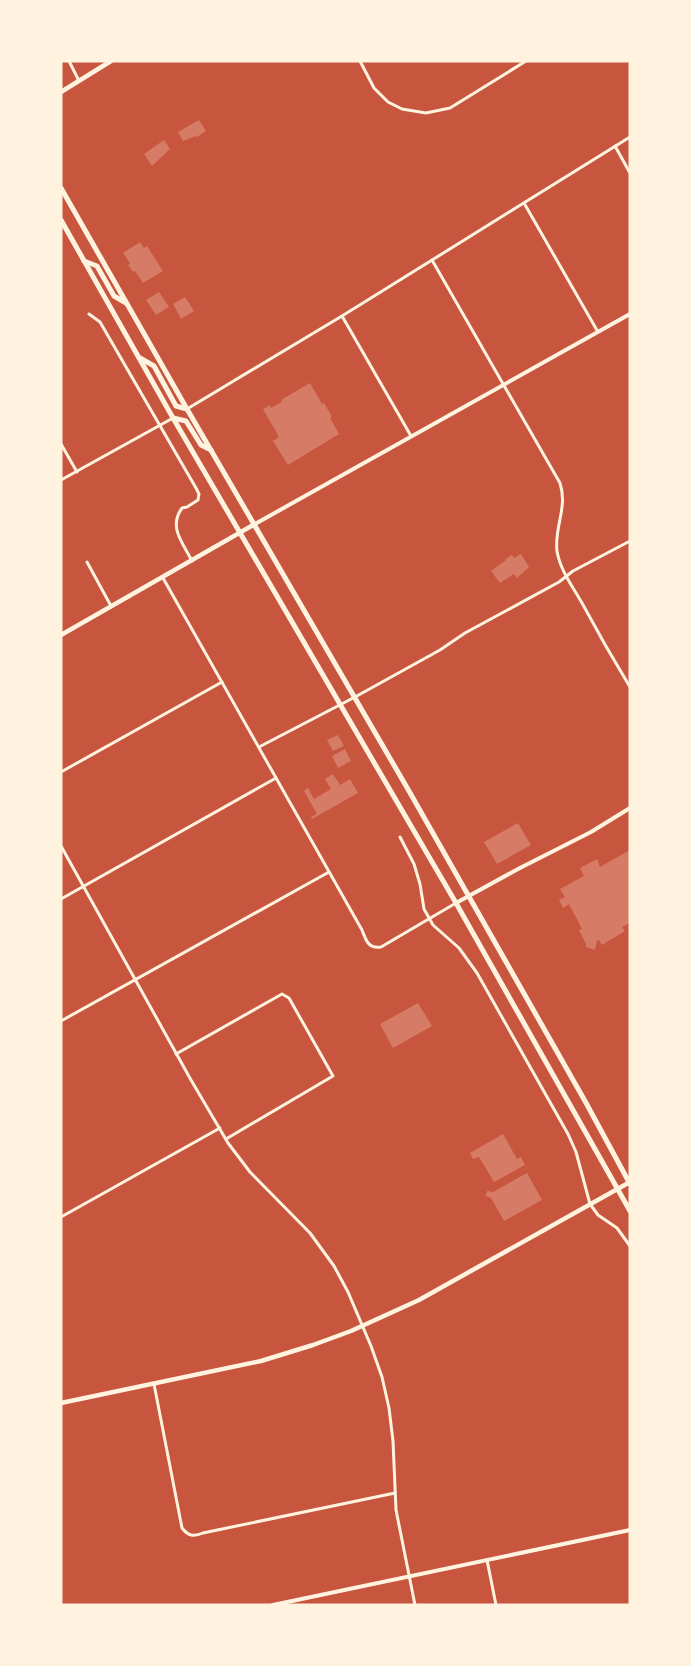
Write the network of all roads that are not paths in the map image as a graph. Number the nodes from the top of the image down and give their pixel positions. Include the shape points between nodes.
1 (68, 61) edge
2 (111, 61) edge
3 (360, 61) edge
4 (526, 61) edge
5 (79, 80) junction
6 (61, 92) edge
7 (630, 137) edge
8 (615, 146) junction
9 (630, 173) edge
10 (61, 188) edge
11 (524, 203) junction
12 (61, 220) edge
13 (432, 260) junction
14 (84, 261) junction
15 (126, 303) junction
16 (90, 314) dead end
17 (630, 314) edge
18 (342, 316) junction
19 (598, 332) junction
20 (140, 358) junction
21 (504, 384) junction
22 (187, 409) junction
23 (173, 418) junction
24 (160, 426) junction
25 (411, 436) junction
26 (61, 444) edge
27 (211, 450) junction
28 (77, 472) junction
29 (61, 480) edge
30 (255, 524) junction
31 (241, 533) junction
32 (630, 541) edge
33 (192, 561) junction
34 (87, 562) dead end
35 (567, 576) junction
36 (163, 578) junction
37 (112, 607) junction
38 (61, 635) edge
39 (222, 682) junction
40 (630, 687) edge
41 (355, 697) junction
42 (341, 704) junction
43 (259, 747) junction
44 (61, 772) edge
45 (276, 778) junction
46 (630, 808) edge
47 (400, 837) dead end
48 (61, 846) edge
49 (329, 872) junction
50 (84, 886) junction
51 (468, 896) junction
52 (61, 899) edge
53 (456, 903) junction
54 (429, 918) junction
55 (136, 980) junction
56 (61, 1021) edge
57 (176, 1054) junction
58 (220, 1128) junction
59 (226, 1139) junction
60 (630, 1182) edge
61 (617, 1189) junction
62 (590, 1204) junction
63 (630, 1211) edge
64 (61, 1217) edge
65 (630, 1246) edge
66 (363, 1326) junction
67 (154, 1384) junction
68 (61, 1403) edge
69 (395, 1493) junction
70 (630, 1530) edge
71 (487, 1560) junction
72 (409, 1576) junction
73 (273, 1605) edge
74 (415, 1605) edge
75 (496, 1605) edge

1 - 5 street
2 - 5 main road
3 - 4 street via 374,88 388,102 402,109 426,113 450,108
5 - 6 main road
7 - 8 street
8 - 9 street
8 - 11 street
10 - 15 main road
11 - 13 street
11 - 19 street
12 - 14 main road
13 - 18 street
13 - 21 street
14 - 15 main road via 97,266 114,296
14 - 20 main road
15 - 22 main road
16 - 24 street via 100,322
17 - 19 street
18 - 22 street
18 - 25 street
19 - 21 street
20 - 22 main road via 154,366 176,406
20 - 23 main road
21 - 25 street
21 - 35 street via 560,483 563,500 557,550
22 - 27 main road
23 - 24 street
23 - 27 main road via 186,421 201,445
23 - 31 main road
24 - 28 street
24 - 33 street via 199,494 198,500 182,508 175,523
25 - 30 street
26 - 28 street
27 - 30 main road
28 - 29 street
30 - 31 main road
30 - 41 main road
31 - 33 main road
31 - 42 main road
32 - 35 street
33 - 36 main road
34 - 37 street
35 - 40 street
35 - 41 street
36 - 37 main road
36 - 39 street
37 - 38 main road
39 - 43 street
39 - 44 street
41 - 42 street
41 - 51 main road
42 - 43 street
42 - 53 main road
43 - 45 street
45 - 49 street
45 - 50 street
46 - 51 street
47 - 54 street via 418,874
48 - 50 street
49 - 54 street via 367,943 375,947 385,945
49 - 55 street
50 - 52 street
50 - 55 street
51 - 53 street
51 - 60 main road
53 - 54 street
53 - 61 main road
54 - 62 street via 466,956 552,1106 576,1152
55 - 56 street
55 - 57 street
57 - 58 street
57 - 59 street via 282,994 289,998 333,1076
58 - 59 street
58 - 64 street
59 - 66 street via 250,1172 322,1248 342,1280
60 - 61 main road
61 - 62 main road
61 - 63 main road
62 - 65 street via 598,1215 617,1228
62 - 66 main road via 419,1300
66 - 67 main road via 261,1361
66 - 69 street via 382,1377 389,1408
67 - 68 main road
67 - 69 street via 182,1528 190,1535
69 - 72 street
70 - 71 street
71 - 72 street
71 - 75 street
72 - 73 street
72 - 74 street

